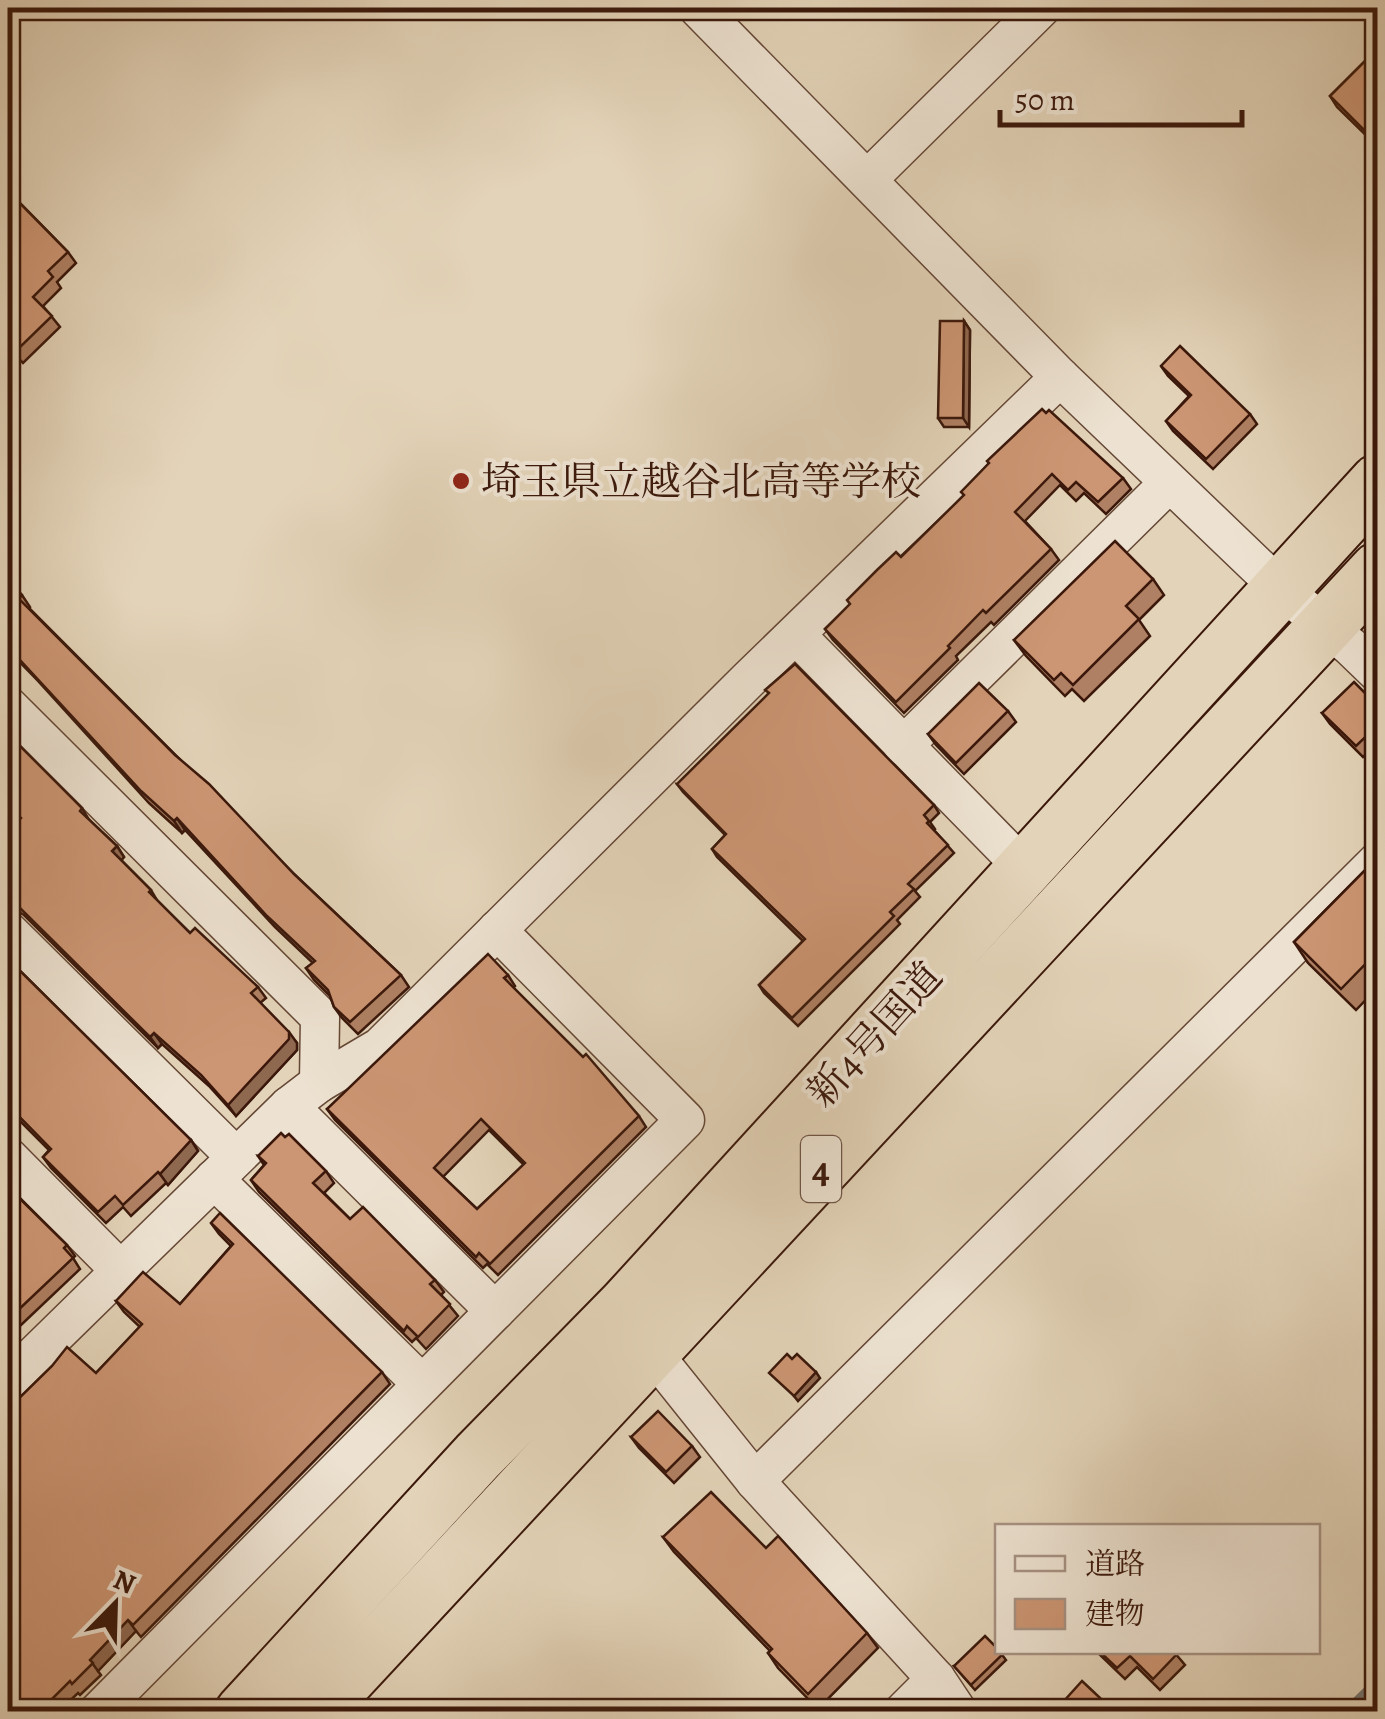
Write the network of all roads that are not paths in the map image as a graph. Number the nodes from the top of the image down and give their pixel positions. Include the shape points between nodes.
1 (698, 8) edge
2 (1041, 8) edge
3 (868, 178) junction
4 (1060, 377) junction
5 (1378, 482) edge
6 (1169, 484) junction
7 (1378, 570) edge
8 (1280, 588) junction
9 (1326, 626) junction
10 (796, 635) junction
11 (1378, 673) edge
12 (8, 706) edge
13 (903, 746) junction
14 (1378, 861) edge
15 (1024, 869) junction
16 (497, 930) junction
17 (8, 931) edge
18 (319, 1083) junction
19 (289, 1106) junction
20 (8, 1158) edge
21 (225, 1168) junction
22 (120, 1270) junction
23 (495, 1311) junction
24 (651, 1351) junction
25 (9, 1378) edge
26 (422, 1384) junction
27 (755, 1481) junction
28 (936, 1678) junction
29 (98, 1712) edge
30 (243, 1712) edge
31 (316, 1712) edge
32 (903, 1712) edge
33 (958, 1712) edge

1 - 3 street
2 - 3 street
3 - 4 street
4 - 6 street
4 - 10 street
5 - 8 highway, 新4号国道 / 4
6 - 8 street
6 - 13 street
7 - 9 highway, 新4号国道 / 4
8 - 9 street
8 - 15 highway, 新4号国道 / 4
9 - 11 street
9 - 24 highway, 新4号国道 / 4
10 - 13 street
10 - 16 street
12 - 18 street via 320,1017
13 - 15 street
14 - 27 street
15 - 30 highway, 新4号国道 / 4
16 - 18 street via 380,1047
16 - 23 street via 685,1120
17 - 21 street
18 - 19 street
19 - 21 street
19 - 23 street
20 - 22 street
21 - 22 street
21 - 26 street
22 - 25 street
23 - 26 street
24 - 27 street
24 - 31 highway, 新4号国道 / 4
26 - 29 street
27 - 28 street
28 - 32 street
28 - 33 street

